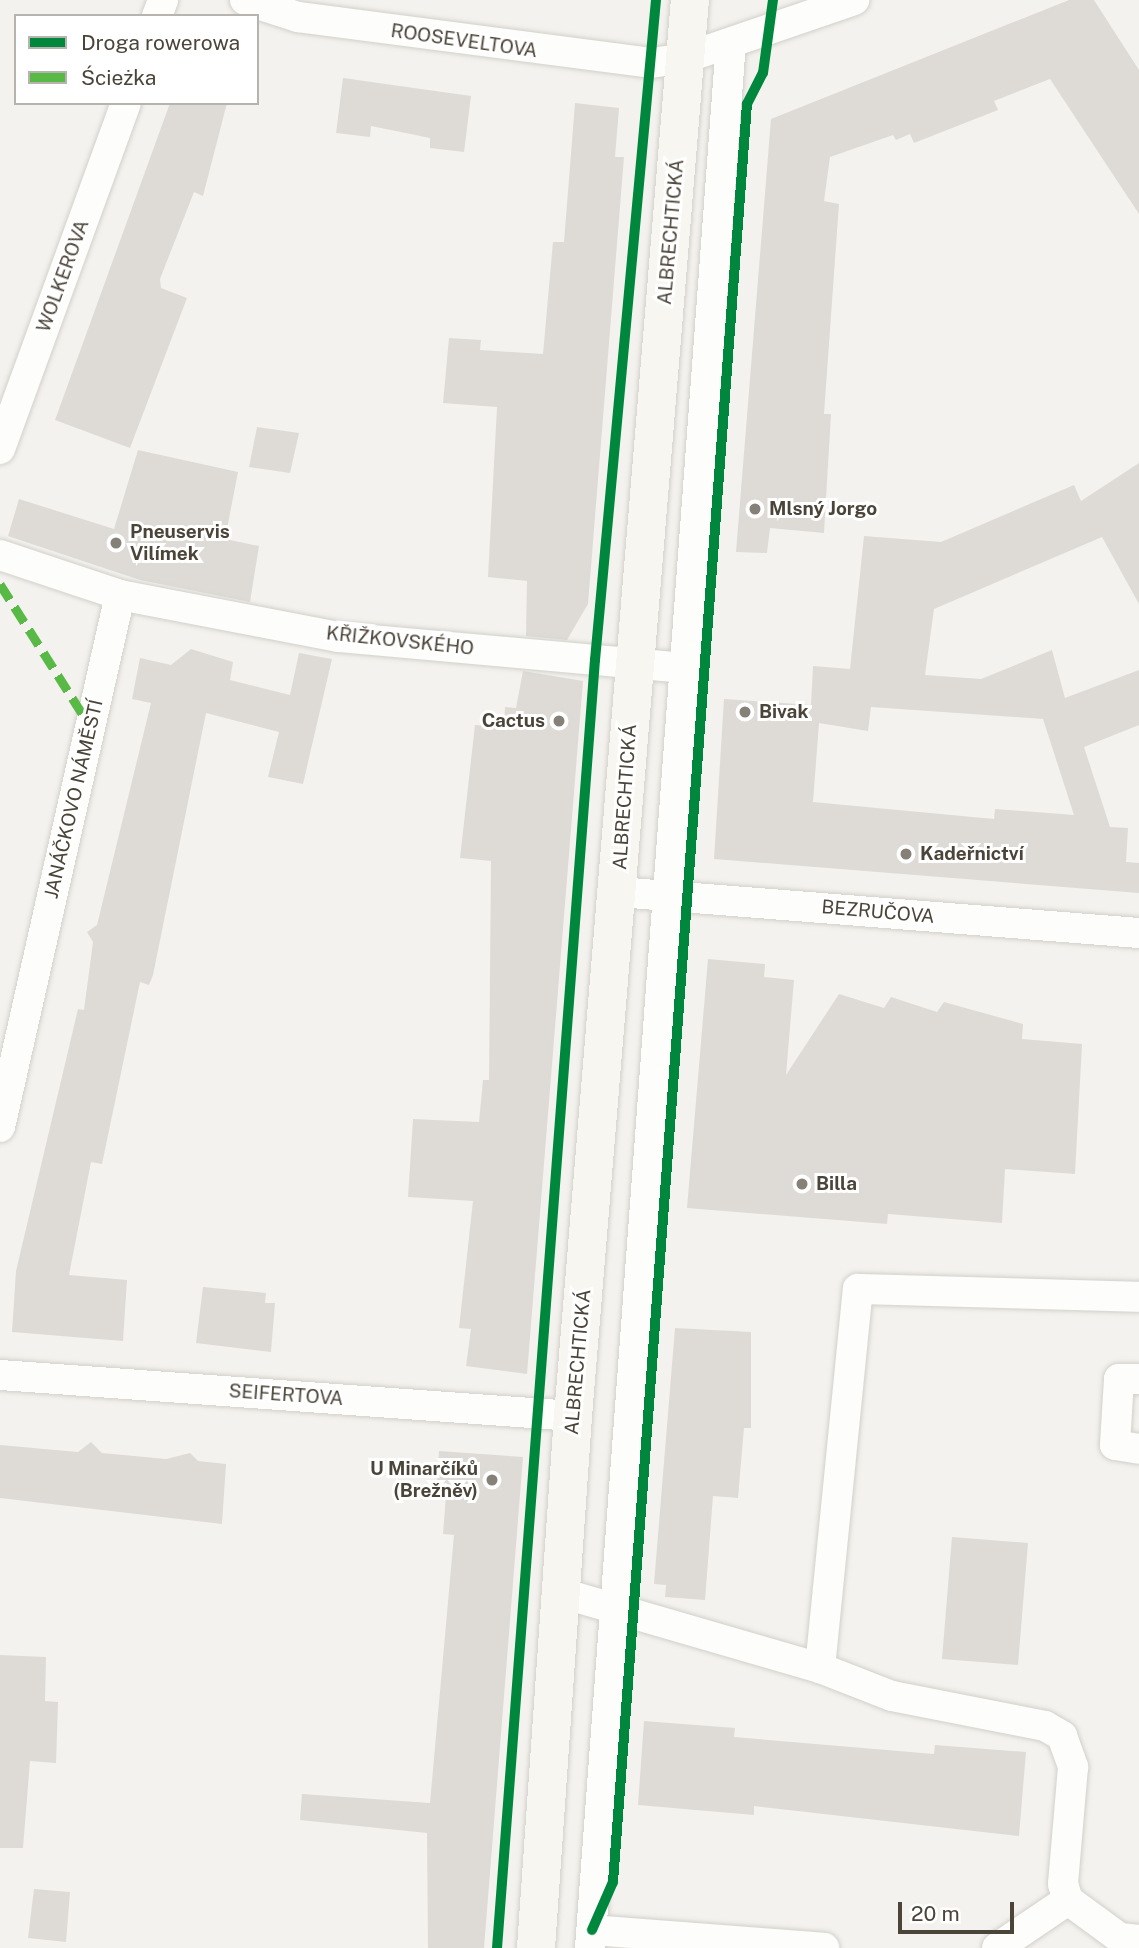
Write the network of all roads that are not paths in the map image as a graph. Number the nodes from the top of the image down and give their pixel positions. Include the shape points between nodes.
1 (245, 0) edge
2 (690, 0) edge
3 (854, 0) edge
4 (731, 43) junction
5 (685, 58) junction
6 (125, 105) edge
7 (0, 449) edge
8 (0, 555) edge
9 (120, 595) junction
10 (635, 663) junction
11 (682, 668) junction
12 (618, 892) junction
13 (664, 895) junction
14 (1139, 933) edge
15 (0, 1127) edge
16 (1139, 1297) edge
17 (0, 1374) edge
18 (1139, 1379) edge
19 (573, 1416) junction
20 (1139, 1449) edge
21 (565, 1594) junction
22 (612, 1608) junction
23 (820, 1668) junction
24 (1068, 1900) junction
25 (591, 1939) edge
26 (1139, 1940) edge
27 (786, 1947) edge
28 (536, 1948) edge
29 (824, 1948) edge
30 (997, 1948) edge

1 - 5 street, ROOSEVELTOVA via 298,17 538,53 651,63
2 - 5 main road, ALBRECHTICKÁ
3 - 4 street, ROOSEVELTOVA
4 - 5 street, ROOSEVELTOVA
4 - 11 street
5 - 10 main road, ALBRECHTICKÁ
6 - 7 street, WOLKEROVA
8 - 9 street
9 - 10 street, KŘIŽKOVSKÉHO via 338,637
9 - 15 street, JANÁČKOVO NÁMĚSTÍ
10 - 11 street, KŘIŽKOVSKÉHO
10 - 12 main road, ALBRECHTICKÁ
11 - 13 street
12 - 13 street, BEZRUČOVA
12 - 19 main road, ALBRECHTICKÁ
13 - 14 street, BEZRUČOVA
13 - 22 street
16 - 23 street via 858,1289
17 - 19 street, SEIFERTOVA
18 - 20 street via 1119,1379 1115,1445
19 - 21 main road, ALBRECHTICKÁ
21 - 22 street
21 - 28 main road, ALBRECHTICKÁ
22 - 23 street
22 - 25 street
23 - 24 street via 892,1696 1045,1726 1062,1736 1073,1767 1063,1884
24 - 26 street via 1120,1938
24 - 30 street
25 - 27 street
27 - 29 street

